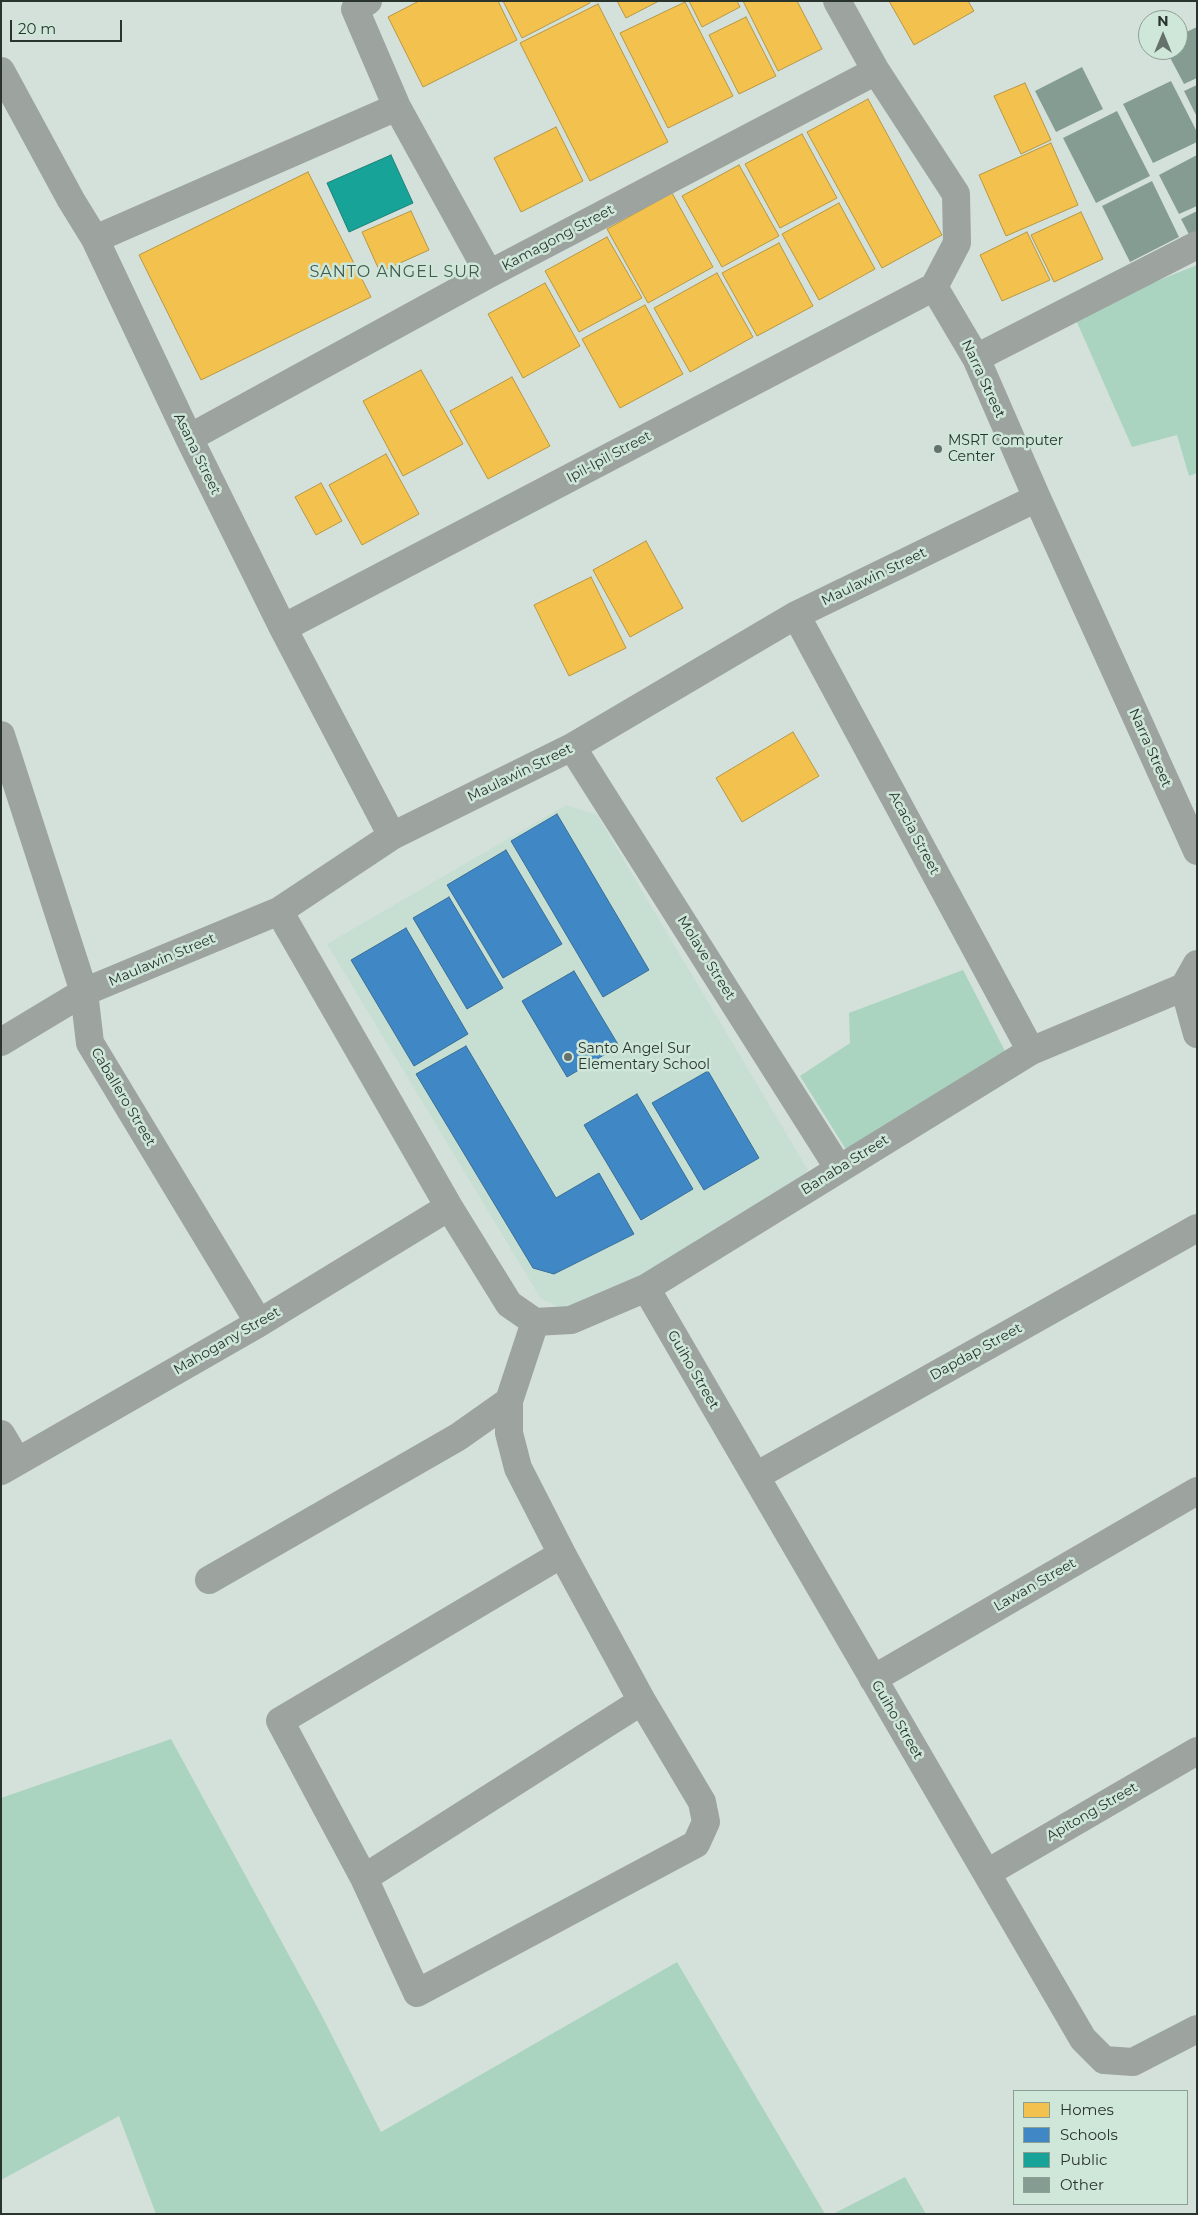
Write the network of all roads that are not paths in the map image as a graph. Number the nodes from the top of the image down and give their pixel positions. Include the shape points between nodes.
1 (368, 1) edge
2 (837, 1) edge
3 (1, 71) edge
4 (876, 71) junction
5 (397, 107) junction
6 (95, 239) junction
7 (1197, 245) edge
8 (489, 274) junction
9 (934, 287) junction
10 (976, 358) junction
11 (189, 438) junction
12 (1037, 498) junction
13 (796, 615) junction
14 (283, 628) junction
15 (1, 735) edge
16 (572, 747) junction
17 (392, 836) junction
18 (1197, 851) edge
19 (279, 911) junction
20 (1190, 975) edge
21 (84, 992) junction
22 (1197, 1034) edge
23 (1, 1042) edge
24 (1032, 1051) junction
25 (839, 1169) junction
26 (449, 1207) junction
27 (1197, 1228) edge
28 (646, 1288) junction
29 (536, 1322) junction
30 (259, 1323) junction
31 (509, 1401) junction
32 (1, 1434) edge
33 (9, 1466) edge
34 (756, 1476) junction
35 (1197, 1490) edge
36 (562, 1554) junction
37 (209, 1580) dead end
38 (873, 1679) junction
39 (642, 1701) junction
40 (1197, 1751) edge
41 (987, 1872) junction
42 (364, 1878) junction
43 (1197, 2029) edge

1 - 5 street via 355,8
2 - 4 street
3 - 6 street, Asana Street
4 - 8 street, Kamagong Street
4 - 9 street via 956,194 957,243
5 - 6 street
5 - 8 street
6 - 11 street, Asana Street
7 - 10 street
8 - 11 street, Kamagong Street
9 - 10 street, Narra Street
9 - 14 street, Ipil-Ipil Street
10 - 12 street, Narra Street
11 - 14 street, Asana Street
12 - 13 street, Maulawin Street
12 - 18 street, Narra Street
13 - 16 street, Maulawin Street
13 - 24 street, Acacia Street
14 - 17 street, Asana Street
15 - 21 street, Caballero Street
16 - 17 street, Maulawin Street
16 - 25 street, Molave Street
17 - 19 street, Maulawin Street
19 - 21 street, Maulawin Street
19 - 26 street
20 - 22 street
20 - 24 street, Banaba Street
21 - 23 street, Maulawin Street
21 - 30 street, Caballero Street via 90,1042
24 - 25 street, Banaba Street
25 - 28 street, Banaba Street
26 - 29 street via 509,1304
26 - 30 street, Mahogany Street
27 - 34 street, Dapdap Street
28 - 29 street, Banaba Street via 571,1320
28 - 34 street, Guiho Street
29 - 31 street
30 - 33 street, Mahogany Street
31 - 36 street via 509,1433 518,1468
31 - 37 street via 458,1437
32 - 33 street
34 - 38 street, Guiho Street
35 - 38 street, Lawan Street
36 - 39 street
36 - 42 street via 280,1721
38 - 41 street, Guiho Street
39 - 42 street
39 - 42 street via 702,1802 706,1822 696,1844 417,1993
40 - 41 street, Apitong Street
41 - 43 street, Guiho Street via 1083,2038 1104,2060 1133,2062

